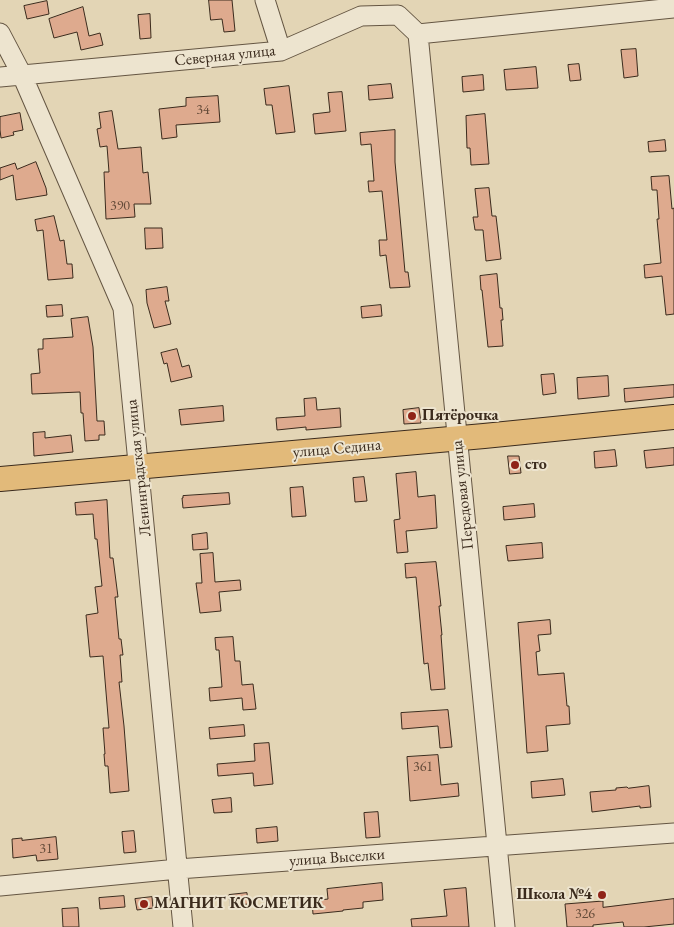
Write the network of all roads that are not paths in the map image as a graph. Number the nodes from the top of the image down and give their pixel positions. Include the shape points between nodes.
1 (266, 0) edge
2 (674, 8) edge
3 (0, 33) edge
4 (418, 34) junction
5 (280, 51) junction
6 (22, 75) junction
7 (0, 77) edge
8 (674, 417) edge
9 (458, 438) junction
10 (139, 467) junction
11 (0, 479) edge
12 (674, 833) edge
13 (497, 846) junction
14 (178, 870) junction
15 (0, 886) edge
16 (183, 927) edge
17 (505, 927) edge

1 - 5 street
2 - 4 street
3 - 6 street, Ленинградская улица
4 - 5 street, Северная улица via 398,15 361,16
4 - 9 street, Передовая улица
5 - 6 street, Северная улица
6 - 7 street, Северная улица
6 - 10 street, Ленинградская улица via 123,308
8 - 9 main road, улица Седина
9 - 10 main road, улица Седина
9 - 13 street, Передовая улица
10 - 11 main road, улица Седина
10 - 14 street, Ленинградская улица
12 - 13 street, улица Выселки
13 - 14 street, улица Выселки
13 - 17 street, Передовая улица
14 - 15 street, улица Выселки
14 - 16 street, Ленинградская улица

